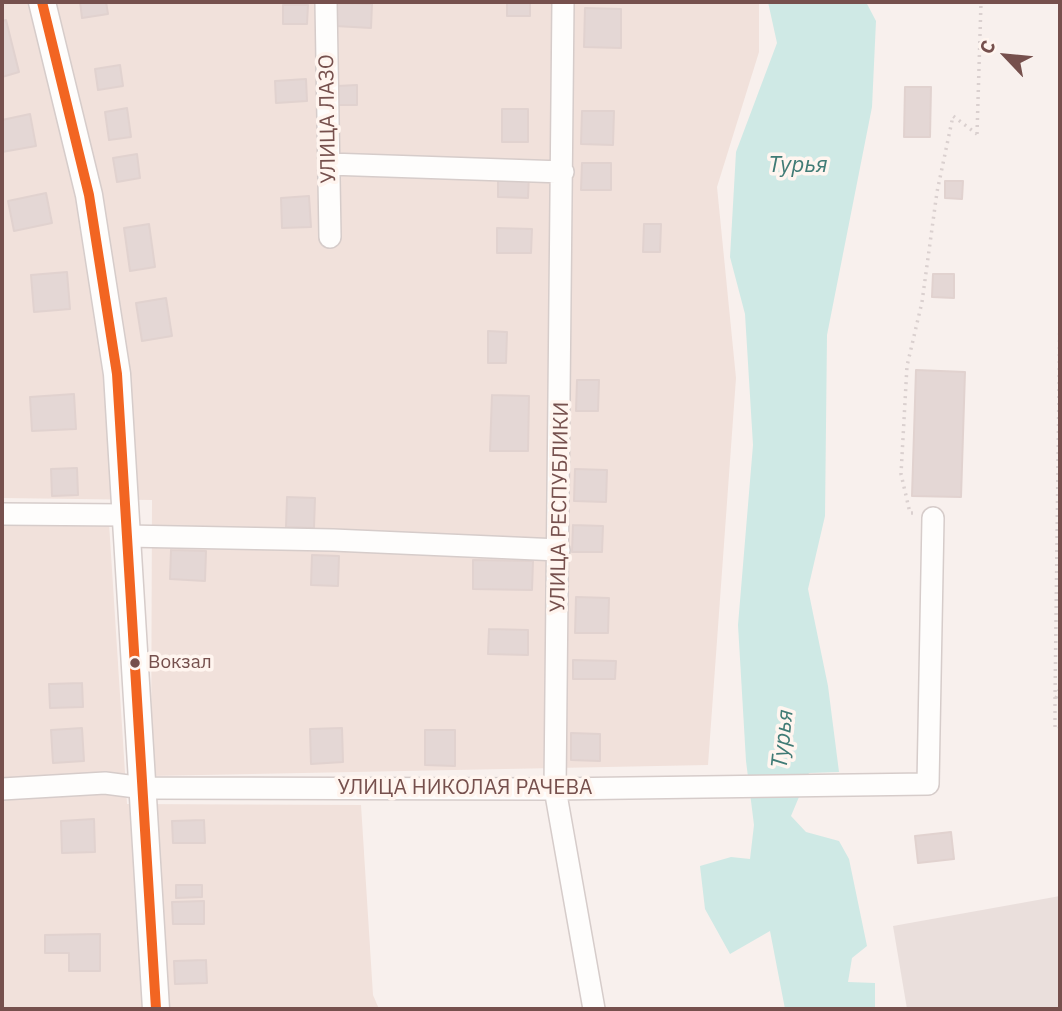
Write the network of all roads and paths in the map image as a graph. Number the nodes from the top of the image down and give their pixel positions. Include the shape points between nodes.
1 (41, 2) edge
2 (326, 2) edge
3 (563, 2) edge
4 (981, 2) edge
5 (329, 164) junction
6 (564, 172) junction
7 (330, 237) dead end
8 (1060, 305) edge
9 (1060, 328) edge
10 (2, 514) edge
11 (933, 518) joint
12 (125, 526) junction
13 (559, 551) junction
14 (1060, 688) edge
15 (1055, 700) junction
16 (1060, 728) edge
17 (144, 788) junction
18 (2, 789) edge
19 (555, 789) junction
20 (156, 1009) edge
21 (594, 1009) edge

1 - 12 street via 89,195 117,373
2 - 5 street, УЛИЦА ЛАЗО
3 - 6 street, УЛИЦА РЕСПУБЛИКИ
4 - 11 path via 977,135 953,117 907,366 901,474 910,513
5 - 6 street
5 - 7 street, УЛИЦА ЛАЗО
6 - 13 street, УЛИЦА РЕСПУБЛИКИ
8 - 9 path
9 - 15 path
10 - 12 street
11 - 19 street, УЛИЦА НИКОЛАЯ РАЧЕВА via 928,784
12 - 13 street
12 - 17 street
13 - 19 street, УЛИЦА РЕСПУБЛИКИ
14 - 15 path
15 - 16 path via 1055,729
17 - 18 street, УЛИЦА НИКОЛАЯ РАЧЕВА via 105,783
17 - 19 street, УЛИЦА НИКОЛАЯ РАЧЕВА
17 - 20 street
19 - 21 street, УЛИЦА РЕСПУБЛИКИ

